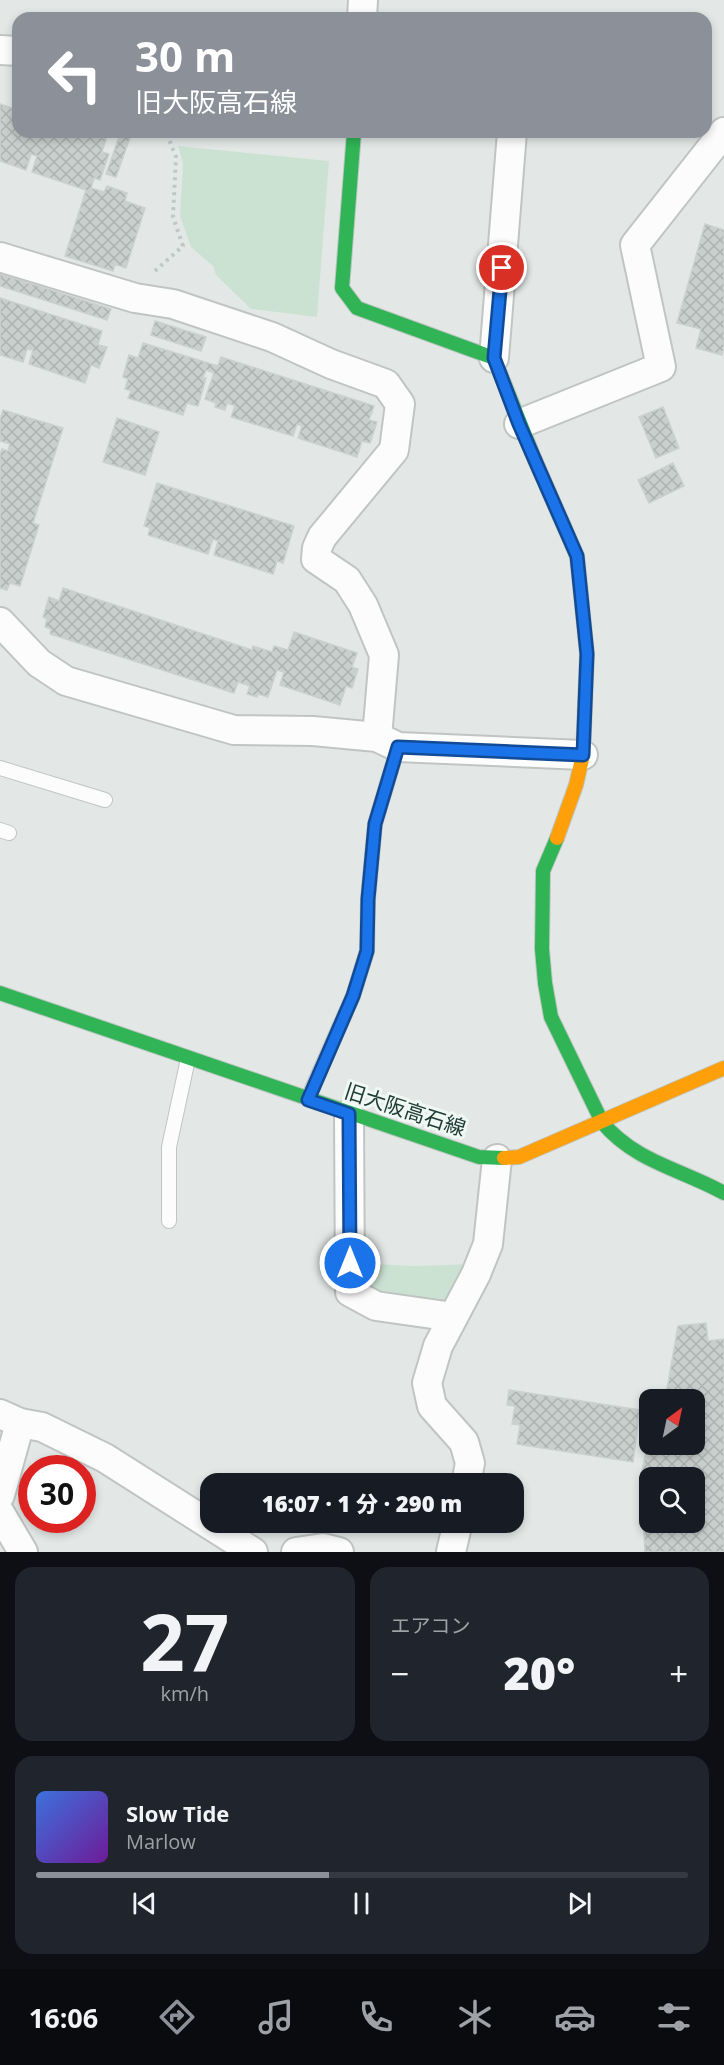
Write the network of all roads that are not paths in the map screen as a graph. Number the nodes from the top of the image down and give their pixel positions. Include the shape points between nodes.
1 (724, 130) edge
2 (354, 138) edge
3 (512, 138) edge
4 (0, 257) edge
5 (494, 358) junction
6 (519, 424) junction
7 (3, 633) edge
8 (388, 742) junction
9 (583, 755) junction
10 (0, 768) edge
11 (105, 800) dead end
12 (0, 993) edge
13 (188, 1059) junction
14 (724, 1068) edge
15 (308, 1100) junction
16 (349, 1114) junction
17 (602, 1122) junction
18 (497, 1159) junction
19 (724, 1193) edge
20 (169, 1221) dead end
21 (453, 1317) junction
22 (10, 1419) edge
23 (468, 1473) edge
24 (0, 1495) edge
25 (0, 1513) edge
26 (455, 1533) edge
27 (23, 1552) edge
28 (253, 1552) edge
29 (296, 1552) edge
30 (339, 1552) edge
31 (451, 1552) edge

1 - 6 street via 635,245 662,367
2 - 5 street via 342,288 357,308
3 - 5 street
4 - 8 street via 135,298 172,304 272,337 386,384 400,404 393,450 322,537 316,559 347,580 363,605 384,655
5 - 6 street
6 - 9 street via 577,556 587,654
7 - 8 street via 66,681 222,727 313,731
8 - 9 street
8 - 15 lane via 375,824 367,951 353,996
9 - 17 street via 562,828 543,871 542,949 551,1017
10 - 11 lane
12 - 13 street, 旧大阪高石線
13 - 15 street, 旧大阪高石線
13 - 20 lane via 169,1147
14 - 17 street, 旧大阪高石線
15 - 16 street, 旧大阪高石線
16 - 18 street, 旧大阪高石線 via 479,1157
16 - 21 street via 350,1292 376,1306
17 - 18 street, 旧大阪高石線 via 519,1157
17 - 19 street via 625,1147
18 - 21 street via 488,1244
21 - 23 street via 438,1346 427,1383 432,1406 464,1442 470,1463
22 - 24 street
22 - 28 street via 42,1427 105,1458
25 - 27 street
26 - 31 street
29 - 30 street via 323,1548

